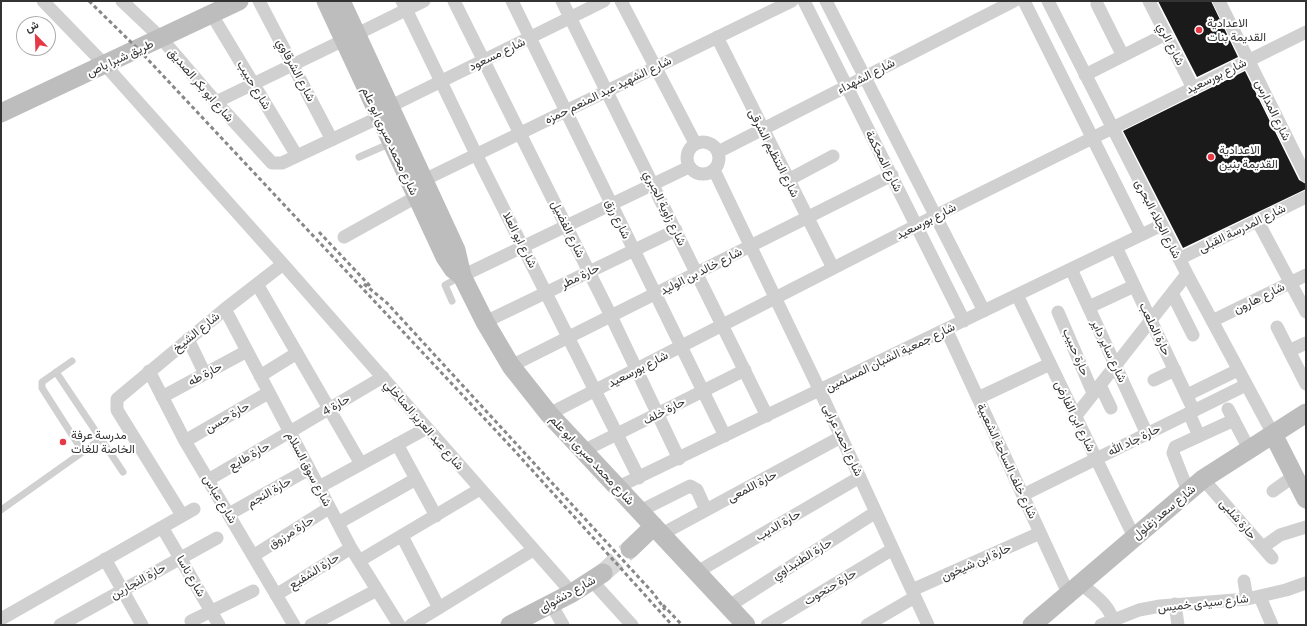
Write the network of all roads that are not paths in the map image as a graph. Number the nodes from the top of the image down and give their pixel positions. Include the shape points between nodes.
1 (43, 1) edge
2 (122, 1) edge
3 (239, 1) edge
4 (259, 1) edge
5 (326, 1) edge
6 (341, 1) edge
7 (424, 1) edge
8 (454, 1) edge
9 (512, 1) edge
10 (562, 1) edge
11 (604, 1) edge
12 (621, 1) edge
13 (792, 1) edge
14 (804, 1) edge
15 (826, 1) edge
16 (1014, 1) edge
17 (1024, 1) edge
18 (1048, 1) edge
19 (1149, 1) edge
20 (1219, 1) edge
21 (1097, 4) dead end
22 (404, 5) edge
23 (212, 14) junction
24 (571, 17) junction
25 (1306, 32) edge
26 (1166, 34) junction
27 (350, 37) junction
28 (717, 37) junction
29 (161, 38) junction
30 (530, 38) junction
31 (1123, 56) junction
32 (484, 60) junction
33 (1249, 60) junction
34 (105, 65) junction
35 (293, 65) junction
36 (655, 67) junction
37 (1085, 75) junction
38 (864, 77) junction
39 (440, 82) junction
40 (254, 84) junction
41 (847, 86) junction
42 (1193, 88) junction
43 (607, 90) junction
44 (216, 102) junction
45 (565, 110) junction
46 (385, 112) junction
47 (1, 113) edge
48 (1112, 128) junction
49 (762, 130) junction
50 (520, 133) junction
51 (1093, 138) junction
52 (332, 140) junction
53 (398, 140) junction
54 (695, 143) junction
55 (718, 152) junction
56 (476, 154) junction
57 (297, 156) junction
58 (833, 156) dead end
59 (1302, 156) edge
60 (359, 157) dead end
61 (282, 163) joint
62 (689, 166) junction
63 (714, 170) junction
64 (892, 175) junction
65 (1306, 176) edge
66 (788, 180) junction
67 (653, 184) junction
68 (420, 188) junction
69 (1306, 197) edge
70 (611, 204) junction
71 (935, 216) junction
72 (807, 218) junction
73 (1257, 220) junction
74 (566, 225) junction
75 (1162, 225) junction
76 (917, 226) junction
77 (676, 230) junction
78 (1142, 235) junction
79 (344, 237) dead end
80 (523, 245) junction
81 (750, 246) junction
82 (1116, 247) junction
83 (634, 250) junction
84 (1179, 259) junction
85 (279, 267) junction
86 (833, 268) junction
87 (1071, 269) junction
88 (589, 272) junction
89 (697, 273) junction
90 (1187, 274) junction
91 (1306, 275) edge
92 (462, 276) junction
93 (1290, 283) junction
94 (258, 284) junction
95 (1134, 286) junction
96 (547, 292) junction
97 (1172, 293) junction
98 (655, 294) junction
99 (1016, 295) junction
100 (775, 298) junction
101 (452, 300) dead end
102 (1089, 307) junction
103 (225, 310) junction
104 (984, 311) junction
105 (1058, 312) dead end
106 (1306, 312) edge
107 (611, 316) junction
108 (964, 320) junction
109 (1151, 320) junction
110 (1212, 321) junction
111 (485, 322) junction
112 (722, 325) junction
113 (1277, 327) dead end
114 (946, 329) junction
115 (1193, 335) dead end
116 (569, 337) junction
117 (188, 339) junction
118 (1306, 343) edge
119 (681, 346) junction
120 (247, 351) junction
121 (1290, 351) junction
122 (297, 353) junction
123 (72, 361) dead end
124 (1050, 364) junction
125 (1115, 365) junction
126 (511, 366) junction
127 (636, 369) junction
128 (745, 370) junction
129 (1175, 370) junction
130 (1238, 370) junction
131 (149, 371) junction
132 (56, 372) junction
133 (205, 374) junction
134 (260, 376) junction
135 (383, 377) junction
136 (1154, 380) dead end
137 (1306, 384) edge
138 (1246, 385) junction
139 (1096, 389) junction
140 (596, 390) junction
141 (820, 390) junction
142 (703, 391) junction
143 (268, 393) junction
144 (1187, 395) junction
145 (162, 397) junction
146 (978, 398) junction
147 (1111, 408) dead end
148 (329, 409) junction
149 (1191, 412) junction
150 (1306, 413) edge
151 (549, 414) junction
152 (658, 414) junction
153 (767, 416) junction
154 (1075, 417) junction
155 (427, 428) junction
156 (289, 432) junction
157 (1147, 434) junction
158 (1273, 434) junction
159 (617, 435) junction
160 (725, 436) junction
161 (1199, 436) junction
162 (842, 437) junction
163 (101, 439) junction
164 (185, 441) junction
165 (397, 444) junction
166 (1249, 449) junction
167 (584, 451) junction
168 (83, 452) junction
169 (678, 459) junction
170 (1096, 459) junction
171 (361, 464) junction
172 (309, 469) junction
173 (123, 472) dead end
174 (860, 477) junction
175 (639, 478) junction
176 (416, 479) junction
177 (1203, 479) junction
178 (208, 480) junction
179 (1301, 484) edge
180 (319, 487) junction
181 (618, 487) junction
182 (480, 489) junction
183 (1188, 491) junction
184 (1273, 491) dead end
185 (1023, 495) junction
186 (329, 508) junction
187 (194, 509) dead end
188 (1, 510) edge
189 (706, 510) junction
190 (640, 511) junction
191 (876, 512) junction
192 (229, 514) junction
193 (182, 515) junction
194 (436, 516) junction
195 (338, 523) junction
196 (162, 527) junction
197 (1306, 527) edge
198 (658, 530) junction
199 (1040, 533) junction
200 (402, 536) junction
201 (1134, 537) junction
202 (217, 538) dead end
203 (1262, 547) junction
204 (351, 548) junction
205 (630, 549) tunnel mouth
206 (893, 549) junction
207 (533, 550) junction
208 (253, 556) junction
209 (181, 558) junction
210 (1272, 558) dead end
211 (105, 559) junction
212 (359, 561) junction
213 (697, 572) junction
214 (598, 577) joint
215 (1244, 581) dead end
216 (1306, 583) edge
217 (1074, 588) junction
218 (122, 590) junction
219 (377, 590) junction
220 (253, 591) dead end
221 (572, 593) junction
222 (913, 594) junction
223 (276, 595) junction
224 (1260, 596) junction
225 (1247, 599) junction
226 (551, 604) junction
227 (1175, 604) junction
228 (728, 606) junction
229 (439, 608) junction
230 (211, 611) junction
231 (1, 619) edge
232 (190, 619) edge
233 (334, 620) edge
234 (67, 623) edge
235 (1109, 623) edge
236 (142, 625) edge
237 (219, 625) edge
238 (294, 625) edge
239 (312, 625) edge
240 (399, 625) edge
241 (411, 625) edge
242 (510, 625) edge
243 (563, 625) edge
244 (631, 625) edge
245 (746, 625) edge
246 (767, 625) edge
247 (867, 625) edge
248 (928, 625) edge
249 (1032, 625) edge
250 (1178, 625) edge
251 (1272, 625) edge

1 - 34 street, شارع عبد العزيز المناخلي
2 - 29 street, شارع ابو بكر الصديق
3 - 23 street, طريق شبرا باص
4 - 35 street, شارع الشرقاوي
5 - 27 street, شارع محمد صبرى ابو علم
6 - 27 street, شارع محمد صبرى ابو علم
7 - 22 street
8 - 32 street, شارع الفضيل
9 - 30 street, شارع رزق
10 - 24 street, شارع زاوية الجبري
11 - 24 street, شارع مسعود
12 - 36 street
13 - 28 street, شارع الشهيد عبد المنعم حمزه
14 - 41 street, شارع المحكمة
15 - 38 street
16 - 38 street, شارع الشهداء
17 - 51 street, شارع الجلاء البحرى
18 - 37 street, شارع الجلاء البحرى
19 - 26 street, شارع الري
20 - 33 street, شارع المدارس
21 - 31 street
22 - 27 street
22 - 39 street, شارع ابو العلا
23 - 29 street, طريق شبرا باص
23 - 40 street, شارع حبيب
24 - 30 street, شارع مسعود
24 - 43 street, شارع زاوية الجبري
25 - 33 street, شارع بورسعيد
26 - 31 street
26 - 42 street, شارع الري
27 - 35 street
27 - 46 street, شارع محمد صبرى ابو علم
28 - 36 street, شارع الشهيد عبد المنعم حمزه
28 - 49 street, شارع التنظيم الشرقى
29 - 34 street, طريق شبرا باص
29 - 44 street, شارع ابو بكر الصديق
30 - 32 street, شارع مسعود
30 - 45 street, شارع رزق
31 - 37 street
32 - 39 street, شارع مسعود
32 - 50 street, شارع الفضيل
33 - 42 street, شارع بورسعيد
33 - 59 street, شارع المدارس
34 - 47 street, طريق شبرا باص
34 - 85 street, شارع عبد العزيز المناخلي
35 - 40 street
35 - 52 street, شارع الشرقاوي
36 - 43 street, شارع الشهيد عبد المنعم حمزه
36 - 54 street
37 - 48 street, شارع الجلاء البحرى
38 - 41 street, شارع الشهداء
38 - 71 street
39 - 46 street, شارع مسعود
39 - 56 street, شارع ابو العلا
40 - 44 street
40 - 57 street, شارع حبيب
41 - 49 street, شارع الشهداء
41 - 64 street, شارع المحكمة
42 - 48 street, شارع بورسعيد
43 - 45 street, شارع الشهيد عبد المنعم حمزه
43 - 67 street, شارع زاوية الجبري
44 - 61 street, شارع ابو بكر الصديق via 270,161 275,164
45 - 50 street, شارع الشهيد عبد المنعم حمزه
45 - 70 street, شارع رزق
46 - 52 street, شارع مسعود
46 - 53 street, شارع محمد صبرى ابو علم
48 - 51 street, شارع بورسعيد
48 - 75 street, شارع الجلاء البحرى
49 - 55 street, شارع الشهداء
49 - 66 street, شارع التنظيم الشرقى
50 - 56 street, شارع الشهيد عبد المنعم حمزه
50 - 74 street, شارع الفضيل
51 - 71 street, شارع بورسعيد
51 - 78 street, شارع الجلاء البحرى
52 - 57 street, شارع مسعود
53 - 60 lane
53 - 68 street, شارع محمد صبرى ابو علم
54 - 55 street via 711,144
54 - 62 street via 688,151
55 - 63 street via 718,162
56 - 68 street, شارع الشهيد عبد المنعم حمزه
56 - 80 street, شارع ابو العلا
57 - 61 street, شارع مسعود
58 - 66 street
59 - 65 street, شارع المدارس
62 - 63 street via 701,174
62 - 67 street
63 - 81 street, شارع احمد عرابى
64 - 72 street, شارع خالد بن الوليد
64 - 76 street, شارع المحكمة
66 - 72 street, شارع التنظيم الشرقى
67 - 70 street
67 - 77 street, شارع زاوية الجبري
68 - 79 street, شارع الشهيد عبد المنعم حمزه
68 - 92 street, شارع محمد صبرى ابو علم via 444,256 453,269
69 - 73 street, شارع المدرسة القبلى
70 - 74 street
70 - 83 street, شارع رزق
71 - 76 street, شارع بورسعيد
71 - 104 street
72 - 81 street, شارع خالد بن الوليد
72 - 86 street, شارع التنظيم الشرقى
73 - 84 street, شارع المدرسة القبلى
73 - 93 street
74 - 80 street
74 - 88 street, شارع الفضيل
75 - 78 street, شارع جمعية الشبان المسلمين
75 - 84 street, شارع الجلاء البحرى
76 - 86 street, شارع بورسعيد
76 - 108 street, شارع المحكمة
77 - 83 street, حارة مطر
77 - 89 street, شارع زاوية الجبري
78 - 82 street, شارع جمعية الشبان المسلمين
80 - 92 street
80 - 96 street, شارع ابو العلا
81 - 89 street, شارع خالد بن الوليد
81 - 100 street, شارع احمد عرابى
82 - 87 street, شارع جمعية الشبان المسلمين
82 - 95 street, حارة الملعب
83 - 88 street, حارة مطر
83 - 98 street, شارع رزق
84 - 90 street, شارع الجلاء البحرى
85 - 94 street, شارع الشيخ
85 - 135 street, شارع عبد العزيز المناخلي
86 - 100 street, شارع بورسعيد
87 - 99 street, شارع جمعية الشبان المسلمين
87 - 102 street, شارع ساير داير
88 - 96 street, حارة مطر
88 - 107 street, شارع الفضيل
89 - 98 street, شارع خالد بن الوليد
89 - 112 street, شارع زاوية الجبري
90 - 97 street
90 - 110 street, شارع الجلاء البحرى
91 - 93 street, شارع هارون
92 - 101 lane via 445,285
92 - 111 street, شارع محمد صبرى ابو علم
93 - 106 street
93 - 110 street, شارع هارون
94 - 103 street, شارع الشيخ
94 - 122 street
95 - 102 street
95 - 109 street, حارة الملعب
96 - 111 street, حارة مطر
96 - 116 street, شارع ابو العلا
97 - 109 street
97 - 115 street
98 - 107 street, شارع خالد بن الوليد
98 - 119 street, شارع رزق
99 - 104 street, شارع جمعية الشبان المسلمين
99 - 124 street, شارع ابن الفارض
100 - 112 street, شارع بورسعيد
100 - 141 street, شارع احمد عرابى
102 - 125 street, شارع ساير داير
103 - 117 street, شارع الشيخ
103 - 120 street, شارع سوق السلام
104 - 108 street, شارع جمعية الشبان المسلمين
105 - 139 street, حارة حبيب
107 - 116 street, شارع خالد بن الوليد
107 - 127 street, شارع الفضيل
108 - 114 street, شارع جمعية الشبان المسلمين
109 - 125 street
109 - 129 street, حارة الملعب
110 - 130 street, شارع الجلاء البحرى
111 - 126 street, شارع محمد صبرى ابو علم
112 - 119 street, شارع بورسعيد
112 - 128 street, شارع زاوية الجبري
113 - 121 street
114 - 141 street, شارع جمعية الشبان المسلمين
114 - 146 street, شارع خلف الساحة الشعبية
116 - 126 street, شارع خالد بن الوليد
116 - 140 street, شارع ابو العلا
117 - 131 street, شارع الشيخ
117 - 133 street
118 - 121 street
119 - 127 street, شارع بورسعيد
119 - 142 street, شارع رزق
120 - 133 street, حارة طه
120 - 134 street, شارع سوق السلام
121 - 137 street
122 - 134 street
122 - 148 street
123 - 132 lane
124 - 146 street
124 - 154 street, شارع ابن الفارض
125 - 139 street
125 - 157 street, شارع ساير داير
126 - 151 street, شارع محمد صبرى ابو علم
127 - 140 street, شارع بورسعيد
127 - 152 street, شارع الفضيل
128 - 142 street, حارة خلف
128 - 153 street, شارع زاوية الجبري
129 - 136 street
129 - 144 street, حارة الملعب
130 - 138 street, شارع الجلاء البحرى
130 - 144 street
131 - 145 street, شارع عباس
131 - 193 street, شارع الشيخ via 119,396 117,410
132 - 163 lane
132 - 168 lane via 42,382 42,388
133 - 145 street, حارة طه
134 - 143 street, شارع سوق السلام
135 - 148 street, حارة 4
135 - 155 street, شارع عبد العزيز المناخلي
138 - 149 street, حارة جاد الله
138 - 158 street, شارع الجلاء البحرى
139 - 147 street, حارة حبيب
139 - 154 street
140 - 151 street, شارع بورسعيد
140 - 159 street, شارع ابو العلا
141 - 153 street, شارع جمعية الشبان المسلمين
141 - 162 street, شارع احمد عرابى
142 - 152 street, حارة خلف
142 - 160 street, شارع رزق
143 - 156 street, شارع سوق السلام
143 - 164 street, حارة حسن
144 - 149 street, حارة الملعب
145 - 164 street, شارع عباس
146 - 185 street, شارع خلف الساحة الشعبية
148 - 156 street, حارة 4
148 - 171 street
149 - 157 street, حارة جاد الله
149 - 161 street, حارة الملعب
150 - 158 street, شارع سعد زغلول
151 - 167 street, شارع محمد صبرى ابو علم
152 - 159 street, حارة خلف
152 - 169 street, شارع الفضيل
153 - 160 street, شارع جمعية الشبان المسلمين
154 - 170 street, شارع ابن الفارض
155 - 165 street
155 - 182 street, شارع عبد العزيز المناخلي
156 - 172 street, شارع سوق السلام
156 - 178 street, حارة طايع
157 - 170 street, حارة جاد الله
158 - 166 street, شارع سعد زغلول
158 - 179 street
159 - 167 street, حارة خلف
159 - 175 street, شارع ابو العلا
160 - 169 street, شارع جمعية الشبان المسلمين
161 - 166 street via 1231,415
161 - 183 street via 1176,446 1173,451
162 - 174 street, شارع احمد عرابى
162 - 189 street, حارة اللمعى
163 - 168 lane
163 - 173 lane
164 - 178 street, شارع عباس
165 - 171 street
165 - 176 street
166 - 177 street, شارع سعد زغلول
167 - 181 street, شارع محمد صبرى ابو علم
168 - 188 lane
169 - 175 street, شارع جمعية الشبان المسلمين
170 - 185 street, حارة جاد الله
170 - 201 street, شارع ابن الفارض
171 - 180 street
172 - 180 street, شارع سوق السلام
172 - 192 street, حارة النجم
174 - 191 street, شارع احمد عرابى
174 - 213 street, حارة الديب
175 - 181 street, شارع جمعية الشبان المسلمين
176 - 194 street
176 - 195 street
177 - 183 street, شارع سعد زغلول
177 - 203 street, حارة شلبى
178 - 192 street, شارع عباس
179 - 184 street
180 - 186 street, شارع سوق السلام
181 - 190 street, شارع محمد صبرى ابو علم
182 - 194 street
182 - 207 street, شارع عبد العزيز المناخلي
183 - 201 street, شارع سعد زغلول
185 - 199 street, شارع خلف الساحة الشعبية
186 - 195 street, شارع سوق السلام
186 - 208 street, حارة مرزوق
187 - 193 street
189 - 190 street via 697,490 690,486
189 - 198 street, حارة اللمعى
190 - 198 street, شارع محمد صبرى ابو علم
191 - 206 street, شارع احمد عرابى
191 - 228 street, حارة الطنبداوي
192 - 208 street, شارع عباس
193 - 196 street
194 - 200 street
195 - 204 street, شارع سوق السلام
196 - 209 street, شارع ناسا
196 - 211 street
197 - 203 street via 1280,535
198 - 205 street
198 - 213 street, شارع محمد صبرى ابو علم
199 - 217 street, شارع خلف الساحة الشعبية
199 - 222 street, حارة ابن شيخون
200 - 212 street
200 - 229 street
201 - 217 street, شارع سعد زغلول
202 - 209 street, حارة النجارين
203 - 210 street, حارة شلبى
204 - 212 street, شارع سوق السلام
204 - 223 street, حارة الشفيع
206 - 222 street, شارع احمد عرابى
206 - 246 street, حارة حتحوت
207 - 221 street, شارع عبد العزيز المناخلي
207 - 229 street
208 - 223 street, شارع عباس
209 - 218 street, حارة النجارين
209 - 230 street, شارع ناسا
211 - 218 street
211 - 231 street
212 - 219 street, شارع سوق السلام
213 - 228 street, شارع محمد صبرى ابو علم
214 - 221 street, شارع دنشواى
214 - 244 street
215 - 225 street
216 - 224 street, شارع سيدى خميس
217 - 235 street via 1106,605
217 - 249 street, شارع سعد زغلول
218 - 234 street, حارة النجارين
218 - 236 street
219 - 233 street
219 - 240 street, شارع سوق السلام
220 - 230 street
221 - 226 street, شارع دنشواى
222 - 247 street, حارة ابن شيخون
222 - 248 street, شارع احمد عرابى
223 - 238 street, شارع عباس
224 - 225 street, شارع سيدى خميس
224 - 251 street
225 - 227 street, شارع سيدى خميس
226 - 242 street, شارع دنشواى
226 - 243 street
227 - 235 street, شارع سيدى خميس via 1139,610
227 - 250 street
228 - 245 street, شارع محمد صبرى ابو علم
229 - 241 street
230 - 232 street
230 - 237 street, شارع ناسا
233 - 239 street

